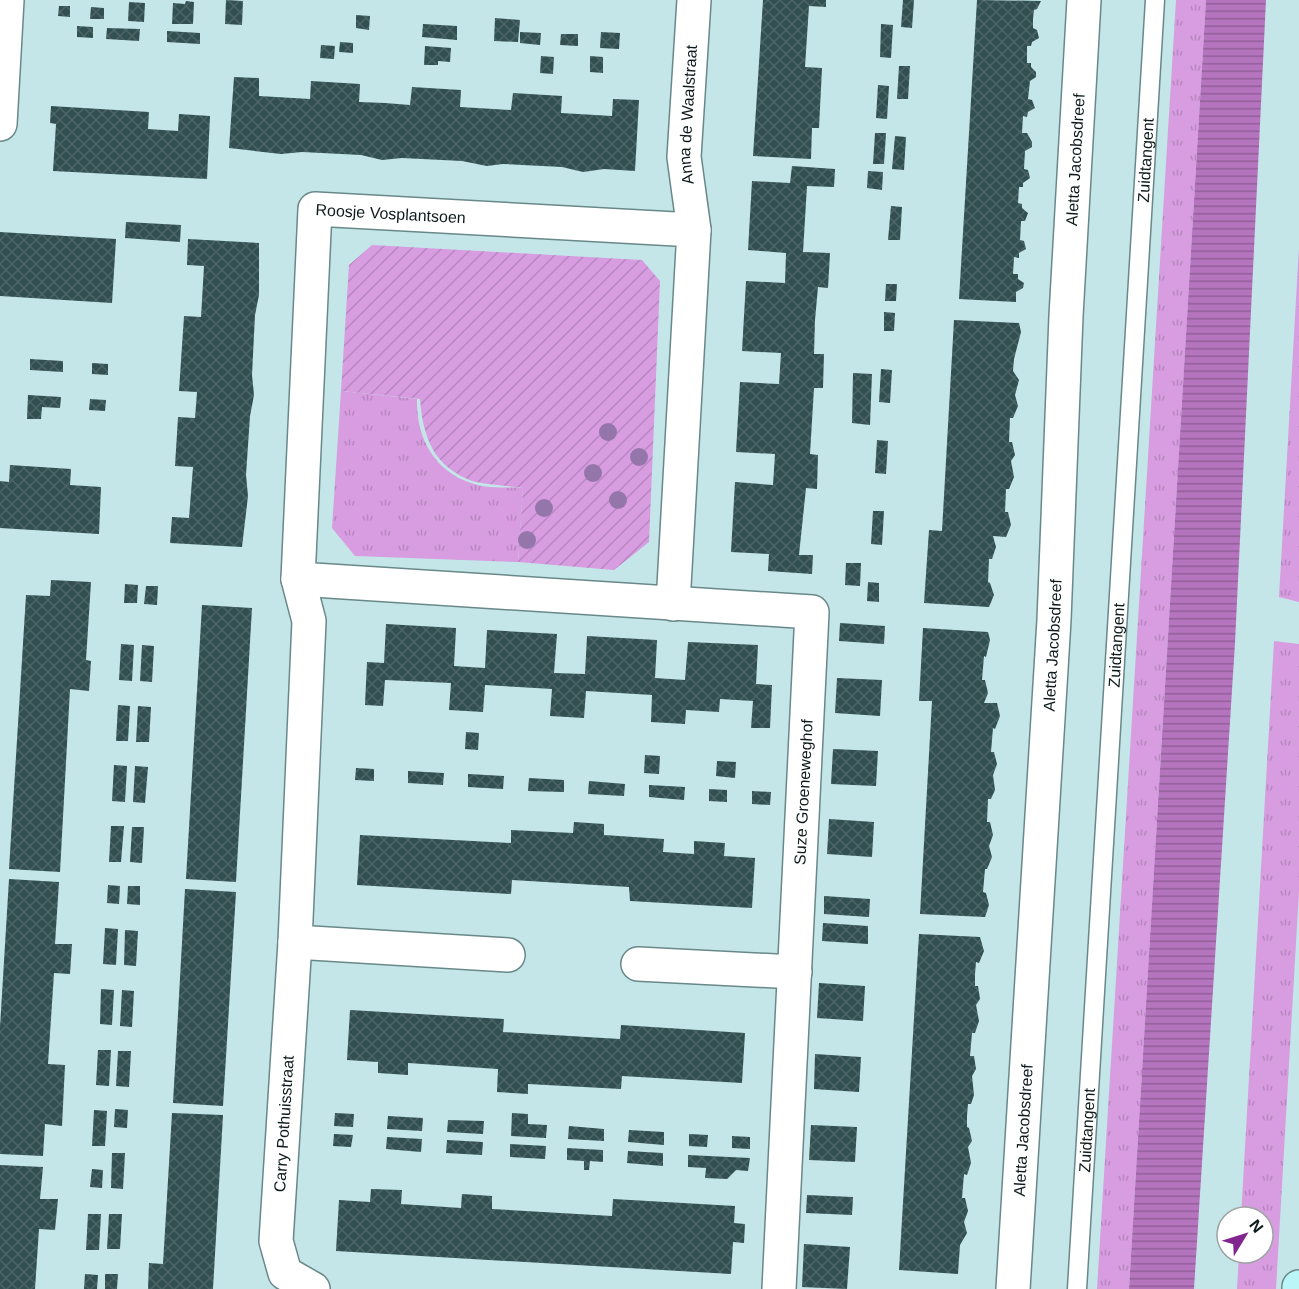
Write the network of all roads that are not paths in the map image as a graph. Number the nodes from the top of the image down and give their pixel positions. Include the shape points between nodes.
1 (7, 0) edge
2 (694, 0) edge
3 (1084, 0) edge
4 (1155, 0) edge
5 (0, 124) edge
6 (694, 230) junction
7 (298, 579) junction
8 (673, 604) junction
9 (295, 942) junction
10 (508, 955) dead end
11 (638, 964) dead end
12 (795, 972) junction
13 (313, 1289) edge
14 (779, 1289) edge
15 (1013, 1289) edge
16 (1077, 1289) edge

1 - 5 street
2 - 6 street, Anna de Waalstraat via 684,157
3 - 15 street, Aletta Jacobsdreef via 1054,620
4 - 16 lane, Zuidtangent
6 - 7 street, Roosje Vosplantsoen via 315,209
6 - 8 street
7 - 8 street
7 - 9 street, Carry Pothuisstraat via 309,621
8 - 12 street, Suze Groeneweghof via 812,612
9 - 10 street
9 - 13 street, Carry Pothuisstraat via 276,1241 285,1273
11 - 12 street
12 - 14 street, Suze Groeneweghof

